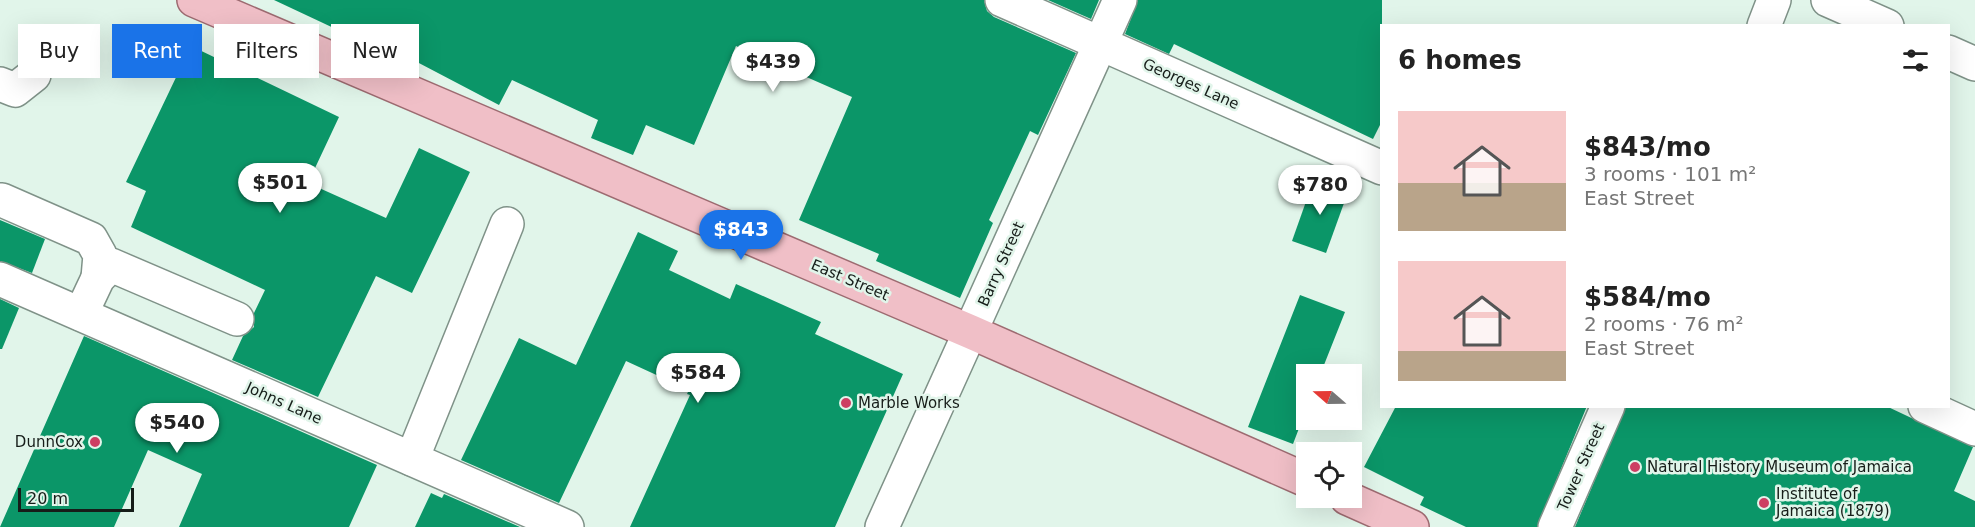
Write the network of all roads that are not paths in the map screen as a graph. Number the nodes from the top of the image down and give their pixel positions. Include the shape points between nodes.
1 (194, 0) edge
2 (1002, 0) edge
3 (1120, 0) edge
4 (1774, 0) edge
5 (1828, 0) edge
6 (1765, 24) edge
7 (1882, 24) edge
8 (1100, 44) junction
9 (1950, 53) edge
10 (1975, 64) edge
11 (30, 78) edge
12 (0, 84) edge
13 (1380, 167) edge
14 (2, 200) dead end
15 (507, 224) dead end
16 (98, 278) junction
17 (0, 279) edge
18 (81, 314) junction
19 (237, 319) dead end
20 (971, 332) junction
21 (1607, 408) edge
22 (1929, 408) edge
23 (1975, 429) edge
24 (412, 459) junction
25 (1296, 476) edge
26 (1362, 505) edge
27 (567, 527) edge
28 (882, 527) edge
29 (1412, 527) edge
30 (1555, 527) edge

1 - 20 main road, East Street
2 - 8 street, Georges Lane
3 - 8 street, Barry Street
4 - 6 street
5 - 7 street
8 - 13 street, Georges Lane
8 - 20 street, Barry Street
9 - 10 street
11 - 12 street via 15,90
14 - 16 street via 91,239 100,255
15 - 24 street
16 - 18 street
16 - 19 street via 111,265
17 - 18 street, Johns Lane
18 - 24 street, Johns Lane
20 - 25 main road, East Street
20 - 28 street, Barry Street
21 - 30 street, Tower Street
22 - 23 street
24 - 27 street, Johns Lane
26 - 29 main road

